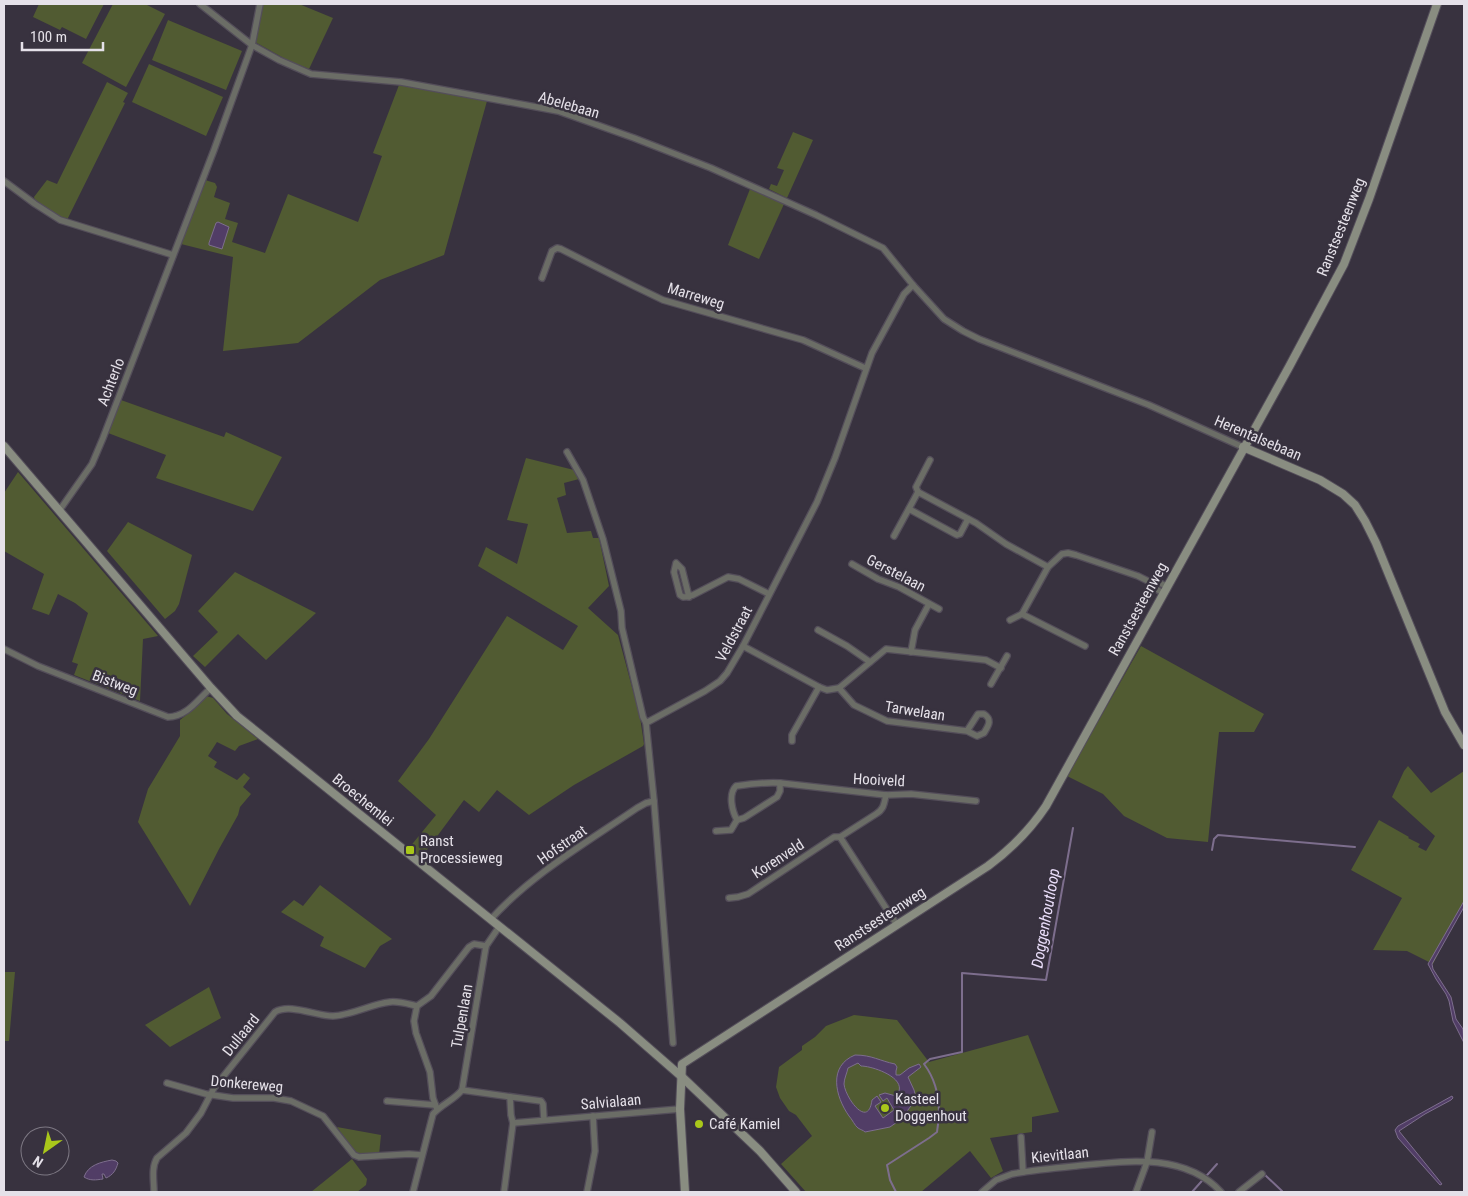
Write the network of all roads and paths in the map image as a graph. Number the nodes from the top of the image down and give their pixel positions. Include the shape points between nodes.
1 (200, 4) edge
2 (260, 4) edge
3 (1437, 4) edge
4 (252, 45) junction
5 (4, 181) edge
6 (173, 255) junction
7 (542, 278) dead end
8 (913, 285) junction
9 (866, 368) junction
10 (4, 446) edge
11 (1244, 447) junction
12 (567, 452) dead end
13 (930, 460) dead end
14 (918, 492) junction
15 (909, 509) junction
16 (59, 512) junction
17 (968, 519) junction
18 (894, 536) dead end
19 (852, 564) dead end
20 (1048, 567) junction
21 (1165, 590) junction
22 (770, 594) junction
23 (689, 596) junction
24 (928, 604) junction
25 (939, 609) dead end
26 (1022, 614) junction
27 (1010, 620) dead end
28 (818, 630) dead end
29 (743, 646) junction
30 (1085, 646) dead end
31 (4, 649) edge
32 (911, 652) junction
33 (1007, 656) dead end
34 (870, 662) junction
35 (1001, 668) junction
36 (991, 684) dead end
37 (819, 687) junction
38 (211, 688) junction
39 (839, 688) junction
40 (646, 723) junction
41 (968, 731) dead end
42 (792, 741) dead end
43 (1464, 745) edge
44 (780, 783) junction
45 (886, 795) junction
46 (654, 801) junction
47 (976, 802) dead end
48 (737, 820) junction
49 (716, 831) dead end
50 (840, 837) junction
51 (729, 898) dead end
52 (491, 920) junction
53 (897, 925) junction
54 (500, 927) junction
55 (486, 946) junction
56 (417, 1006) junction
57 (673, 1044) dead end
58 (682, 1077) junction
59 (168, 1084) dead end
60 (462, 1090) junction
61 (698, 1092) junction
62 (211, 1094) junction
63 (510, 1097) junction
64 (680, 1097) junction
65 (387, 1101) dead end
66 (436, 1107) junction
67 (680, 1109) junction
68 (593, 1116) junction
69 (544, 1120) junction
70 (513, 1123) junction
71 (1152, 1132) dead end
72 (1021, 1137) dead end
73 (422, 1155) junction
74 (1146, 1162) junction
75 (1023, 1172) junction
76 (1262, 1174) dead end
77 (154, 1192) edge
78 (413, 1192) edge
79 (504, 1192) edge
80 (588, 1192) edge
81 (685, 1192) edge
82 (796, 1192) edge
83 (982, 1192) edge
84 (1136, 1192) edge
85 (1221, 1192) edge
86 (1239, 1192) edge

1 - 4 street, Abelebaan
2 - 4 street, Achterlo
3 - 11 street, Ranstsesteenweg via 1344,264
4 - 6 street, Achterlo
4 - 8 street, Abelebaan via 311,74 401,82 558,111 634,138 816,215 882,248
5 - 6 street via 60,220
6 - 16 street, Achterlo via 92,464
7 - 9 street, Marreweg via 552,251 561,249 663,300 803,340
8 - 9 street, Veldstraat via 891,316
8 - 11 street, Herentalsebaan via 944,319 979,339 1149,405
9 - 22 street, Veldstraat via 826,481
10 - 16 street, Broechemlei
11 - 21 street, Ranstsesteenweg
11 - 43 street, Herentalsebaan via 1320,480 1355,505 1376,543 1445,712
12 - 40 street via 583,480 603,538
13 - 14 street via 916,486
14 - 15 street
14 - 17 street
15 - 17 street via 957,535
15 - 18 street
16 - 38 street, Broechemlei
17 - 20 street
19 - 24 street, Gerstelaan
20 - 21 street via 1062,554 1068,553 1154,581
20 - 26 street
21 - 53 street, Ranstsesteenweg via 1036,821 1000,857
22 - 23 street via 740,579 728,577
22 - 29 street, Veldstraat
23 - 23 street via 682,569 676,563 674,572 680,595
24 - 25 street, Gerstelaan
24 - 32 street, Gerstelaan via 915,630
26 - 27 street
26 - 30 street
28 - 34 street
29 - 37 street
29 - 40 street, Veldstraat via 720,682
31 - 38 street, Bistweg via 38,666 168,717 184,713
32 - 34 street via 886,649
32 - 35 street via 986,660
33 - 35 street
34 - 39 street
35 - 36 street
37 - 39 street via 827,690
37 - 42 street via 792,735
38 - 52 street, Broechemlei via 237,716
39 - 41 street, Tarwelaan via 854,705 886,722
40 - 46 street
44 - 45 street, Hooiveld
44 - 48 street via 777,797
44 - 48 street, Hooiveld via 736,786 732,792 733,813
45 - 47 street, Hooiveld via 911,794
45 - 50 street, Korenveld via 882,810
46 - 52 street, Hofstraat via 637,808 545,871
46 - 57 street
48 - 49 street via 731,830
50 - 51 street, Korenveld via 834,837 748,894
50 - 53 street
52 - 54 street, Broechemlei
53 - 58 street, Ranstsesteenweg via 682,1062
54 - 55 street
54 - 58 street, Broechemlei
55 - 56 street via 474,944 469,947 431,996
55 - 60 street, Tulpenlaan
56 - 62 street, Dullaard via 391,1002 332,1016 288,1008 279,1010
56 - 66 street via 416,1034 430,1072
58 - 61 street, Broechemlei
58 - 64 street, Ranstsesteenweg
59 - 62 street, Donkereweg
60 - 63 street
60 - 66 street
61 - 64 street
61 - 82 street, Broechemlei via 760,1151
62 - 73 street, Donkereweg via 291,1101 323,1116 359,1158
62 - 77 street, Dullaard via 186,1133 155,1162
63 - 69 street via 541,1101
63 - 70 street
64 - 67 street, Ranstsesteenweg
65 - 66 street
66 - 73 street
67 - 68 street, Salvialaan
67 - 81 street, Ranstsesteenweg
68 - 69 street, Salvialaan
68 - 80 street via 594,1152
69 - 70 street, Salvialaan
70 - 79 street
71 - 74 street
72 - 75 street
73 - 78 street
74 - 75 street, Kievitlaan
74 - 84 street
74 - 85 street, Kievitlaan via 1189,1169
75 - 83 street, Kievitlaan via 1004,1176
76 - 86 street

